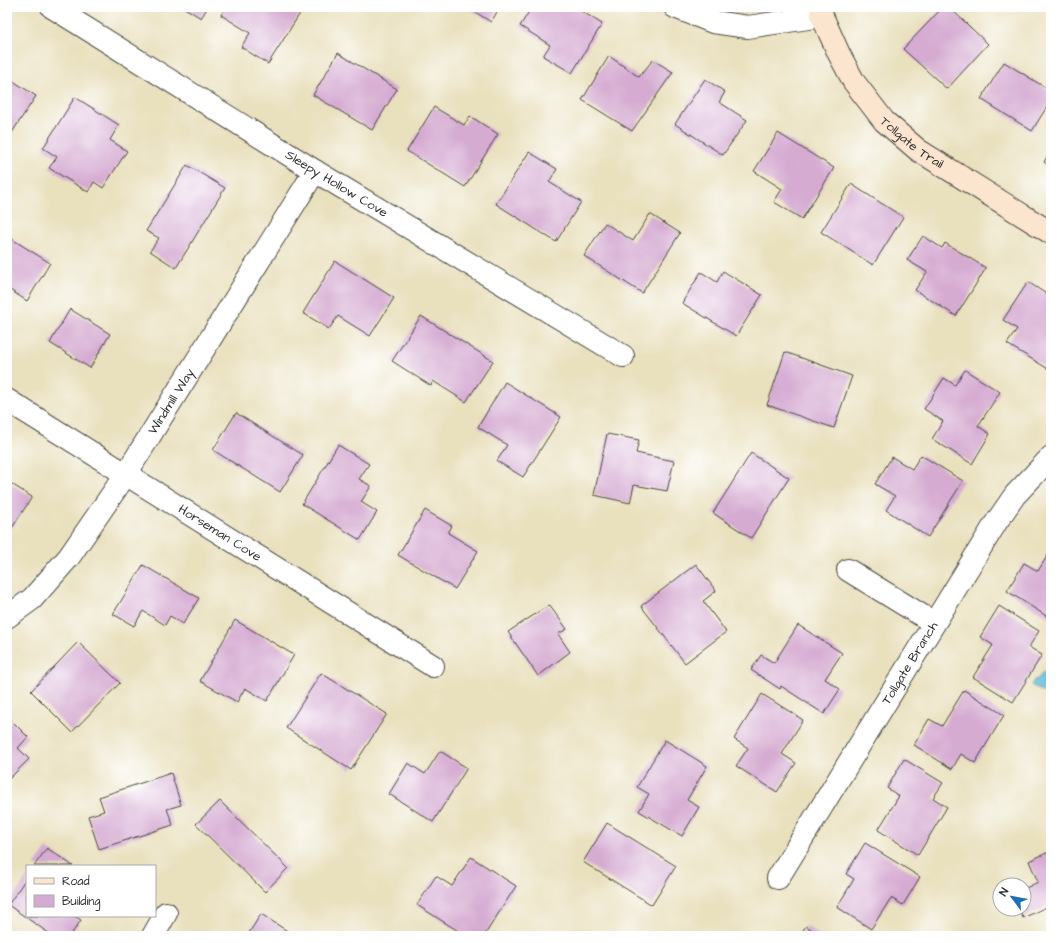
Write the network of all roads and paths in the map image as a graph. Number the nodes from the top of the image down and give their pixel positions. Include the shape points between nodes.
1 (52, 7) edge
2 (675, 7) edge
3 (821, 12) edge
4 (316, 171) junction
5 (1051, 233) edge
6 (623, 356) dead end
7 (7, 400) edge
8 (1051, 457) edge
9 (126, 474) junction
10 (848, 570) dead end
11 (7, 617) edge
12 (934, 623) junction
13 (433, 666) dead end
14 (778, 878) dead end
15 (166, 913) dead end
16 (153, 936) edge

1 - 4 street, Sleepy Hollow Cove
2 - 3 street via 713,22 748,27
3 - 5 street, Tollgate Trail via 854,82 884,121 918,150
4 - 6 street, Sleepy Hollow Cove
4 - 9 street, Windmill Way
7 - 9 street, Horseman Cove
8 - 12 street, Tollgate Branch via 1015,495 997,520
9 - 11 street, Windmill Way via 69,557 32,599
9 - 13 street, Horseman Cove
10 - 12 street
12 - 14 street, Tollgate Branch
15 - 16 street

